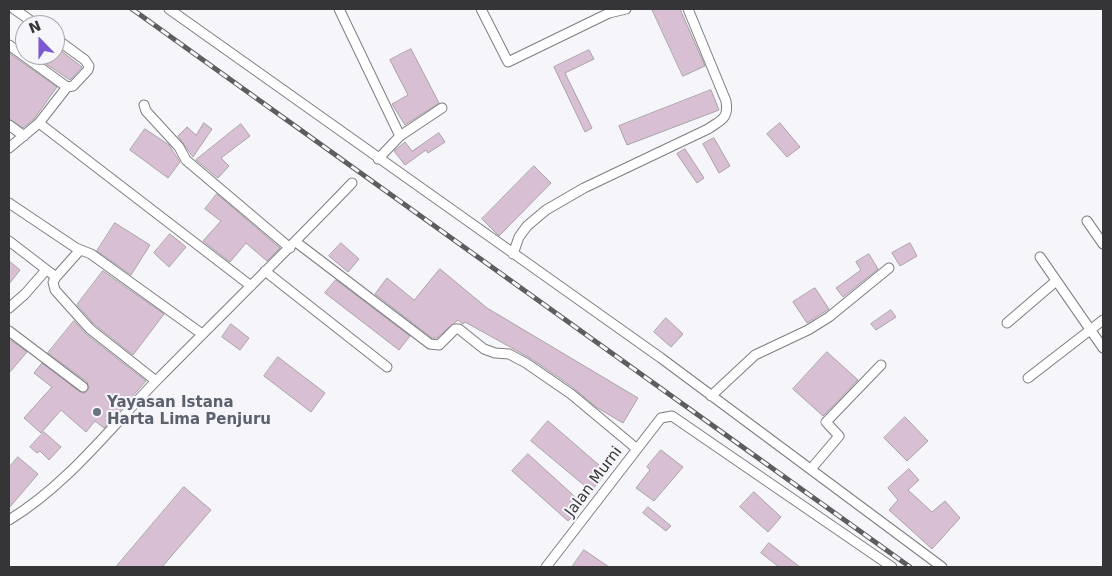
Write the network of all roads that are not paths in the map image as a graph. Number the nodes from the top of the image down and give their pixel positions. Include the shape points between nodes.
1 (170, 9) edge
2 (339, 9) edge
3 (481, 9) edge
4 (626, 9) edge
5 (688, 9) edge
6 (9, 45) edge
7 (65, 45) edge
8 (67, 87) junction
9 (144, 105) dead end
10 (442, 108) dead end
11 (39, 123) junction
12 (9, 124) edge
13 (24, 136) junction
14 (400, 136) junction
15 (9, 148) edge
16 (378, 159) junction
17 (352, 183) dead end
18 (9, 203) edge
19 (1087, 221) dead end
20 (9, 241) edge
21 (1103, 244) edge
22 (293, 245) junction
23 (80, 250) junction
24 (513, 254) junction
25 (1040, 257) dead end
26 (889, 268) dead end
27 (46, 270) junction
28 (265, 271) junction
29 (56, 277) junction
30 (1056, 281) junction
31 (251, 286) junction
32 (9, 308) edge
33 (1103, 320) edge
34 (1007, 323) dead end
35 (1090, 329) junction
36 (9, 331) edge
37 (202, 334) junction
38 (1103, 348) edge
39 (881, 365) dead end
40 (387, 367) dead end
41 (1028, 378) dead end
42 (156, 381) junction
43 (83, 387) dead end
44 (711, 396) junction
45 (637, 449) junction
46 (811, 470) junction
47 (9, 520) edge
48 (546, 567) edge
49 (892, 567) edge
50 (942, 567) edge

1 - 16 street
2 - 14 street
3 - 4 street via 508,62 610,13
5 - 24 street via 728,112 708,129 584,188 546,210 526,226
6 - 8 street
7 - 8 street via 89,66 73,86
8 - 11 street
9 - 22 street via 186,160
10 - 14 street
11 - 13 street
11 - 31 street
12 - 13 street
13 - 15 street
14 - 16 street
16 - 24 street
17 - 22 street
18 - 23 street
19 - 21 street
20 - 27 street
22 - 28 street
22 - 45 street via 430,344 439,345 455,329 460,329 484,349 517,357 571,394
23 - 29 street
23 - 37 street via 91,254
24 - 44 street
25 - 30 street
26 - 44 street via 808,330 750,358
27 - 29 street
27 - 32 street
28 - 31 street
28 - 40 street
29 - 42 street via 53,282 55,290 77,317
30 - 34 street
30 - 35 street
31 - 37 street
33 - 35 street
35 - 38 street
35 - 41 street
36 - 43 street
37 - 42 street
39 - 46 street via 826,422 839,436
42 - 47 street via 88,454 39,499
44 - 46 street
45 - 48 street, Jalan Murni
45 - 49 street, Jalan Murni via 661,418 676,416
46 - 50 street

